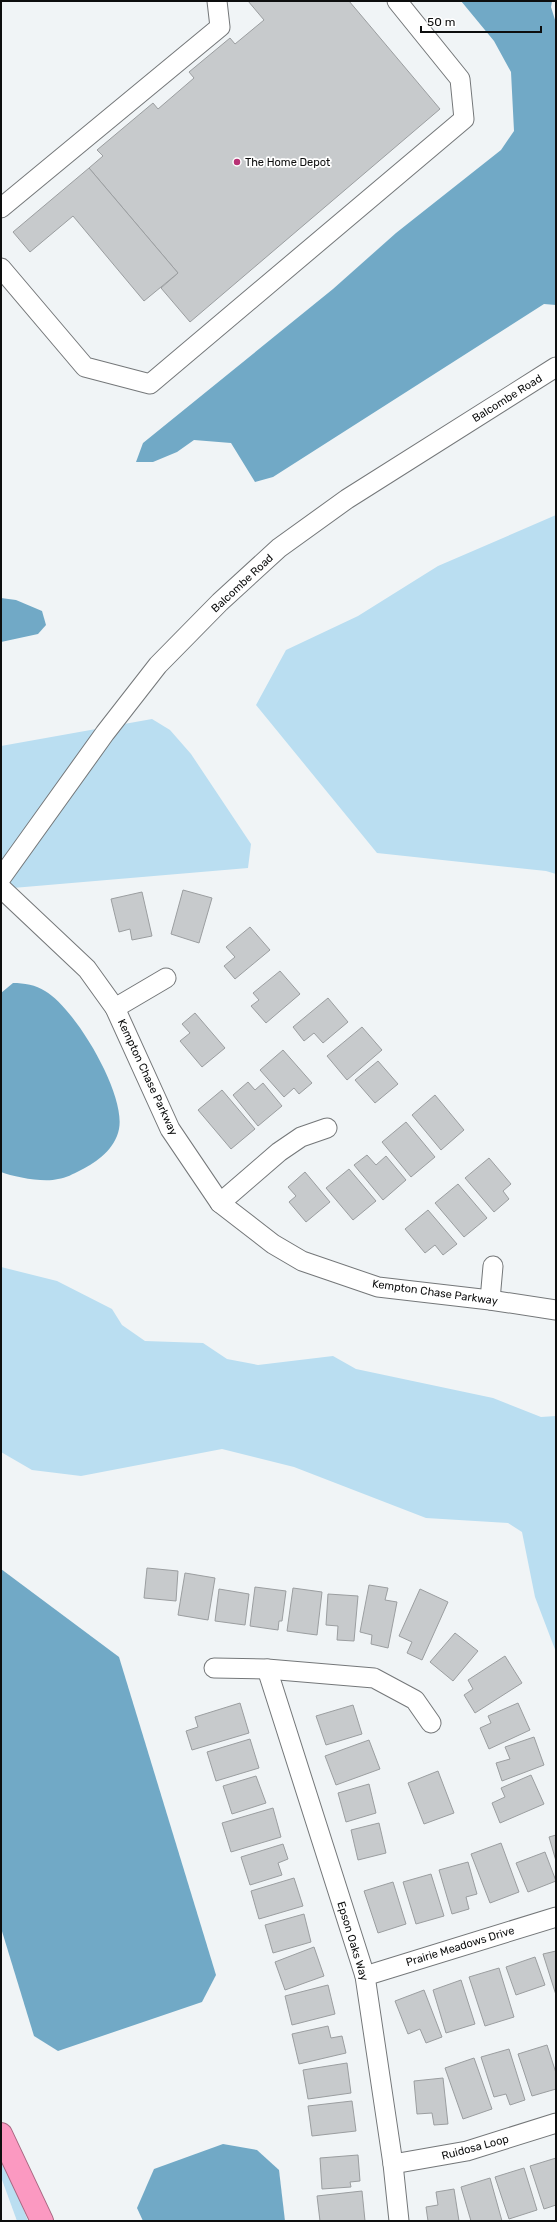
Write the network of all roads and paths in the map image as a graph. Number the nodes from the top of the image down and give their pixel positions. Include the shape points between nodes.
1 (217, 1) edge
2 (397, 1) edge
3 (1, 208) edge
4 (1, 268) edge
5 (556, 367) edge
6 (1, 878) edge
7 (1, 888) edge
8 (166, 978) dead end
9 (115, 1008) junction
10 (326, 1128) dead end
11 (220, 1203) junction
12 (493, 1266) dead end
13 (490, 1300) junction
14 (556, 1310) edge
15 (214, 1668) dead end
16 (267, 1669) junction
17 (431, 1723) dead end
18 (556, 1917) edge
19 (365, 1976) junction
20 (556, 2124) edge
21 (1, 2134) edge
22 (393, 2164) junction
23 (42, 2221) edge
24 (399, 2221) edge

1 - 3 street via 220,27
2 - 4 street via 460,79 464,119 150,384 85,367
5 - 6 street, Balcombe Road via 347,499 279,548 220,602 158,665 105,733
7 - 9 street, Kempton Chase Parkway via 87,969
8 - 9 street
9 - 11 street, Kempton Chase Parkway via 170,1129
10 - 11 street via 301,1137
11 - 13 street, Kempton Chase Parkway via 273,1244 302,1261 378,1287
12 - 13 street
13 - 14 street, Kempton Chase Parkway
15 - 16 street
16 - 17 street via 374,1678 415,1700
16 - 19 street, Epson Oaks Way
18 - 19 street, Prairie Meadows Drive
19 - 22 street, Epson Oaks Way
20 - 22 street, Ruidosa Loop via 467,2151
21 - 23 highway
22 - 24 street, Epson Oaks Way

